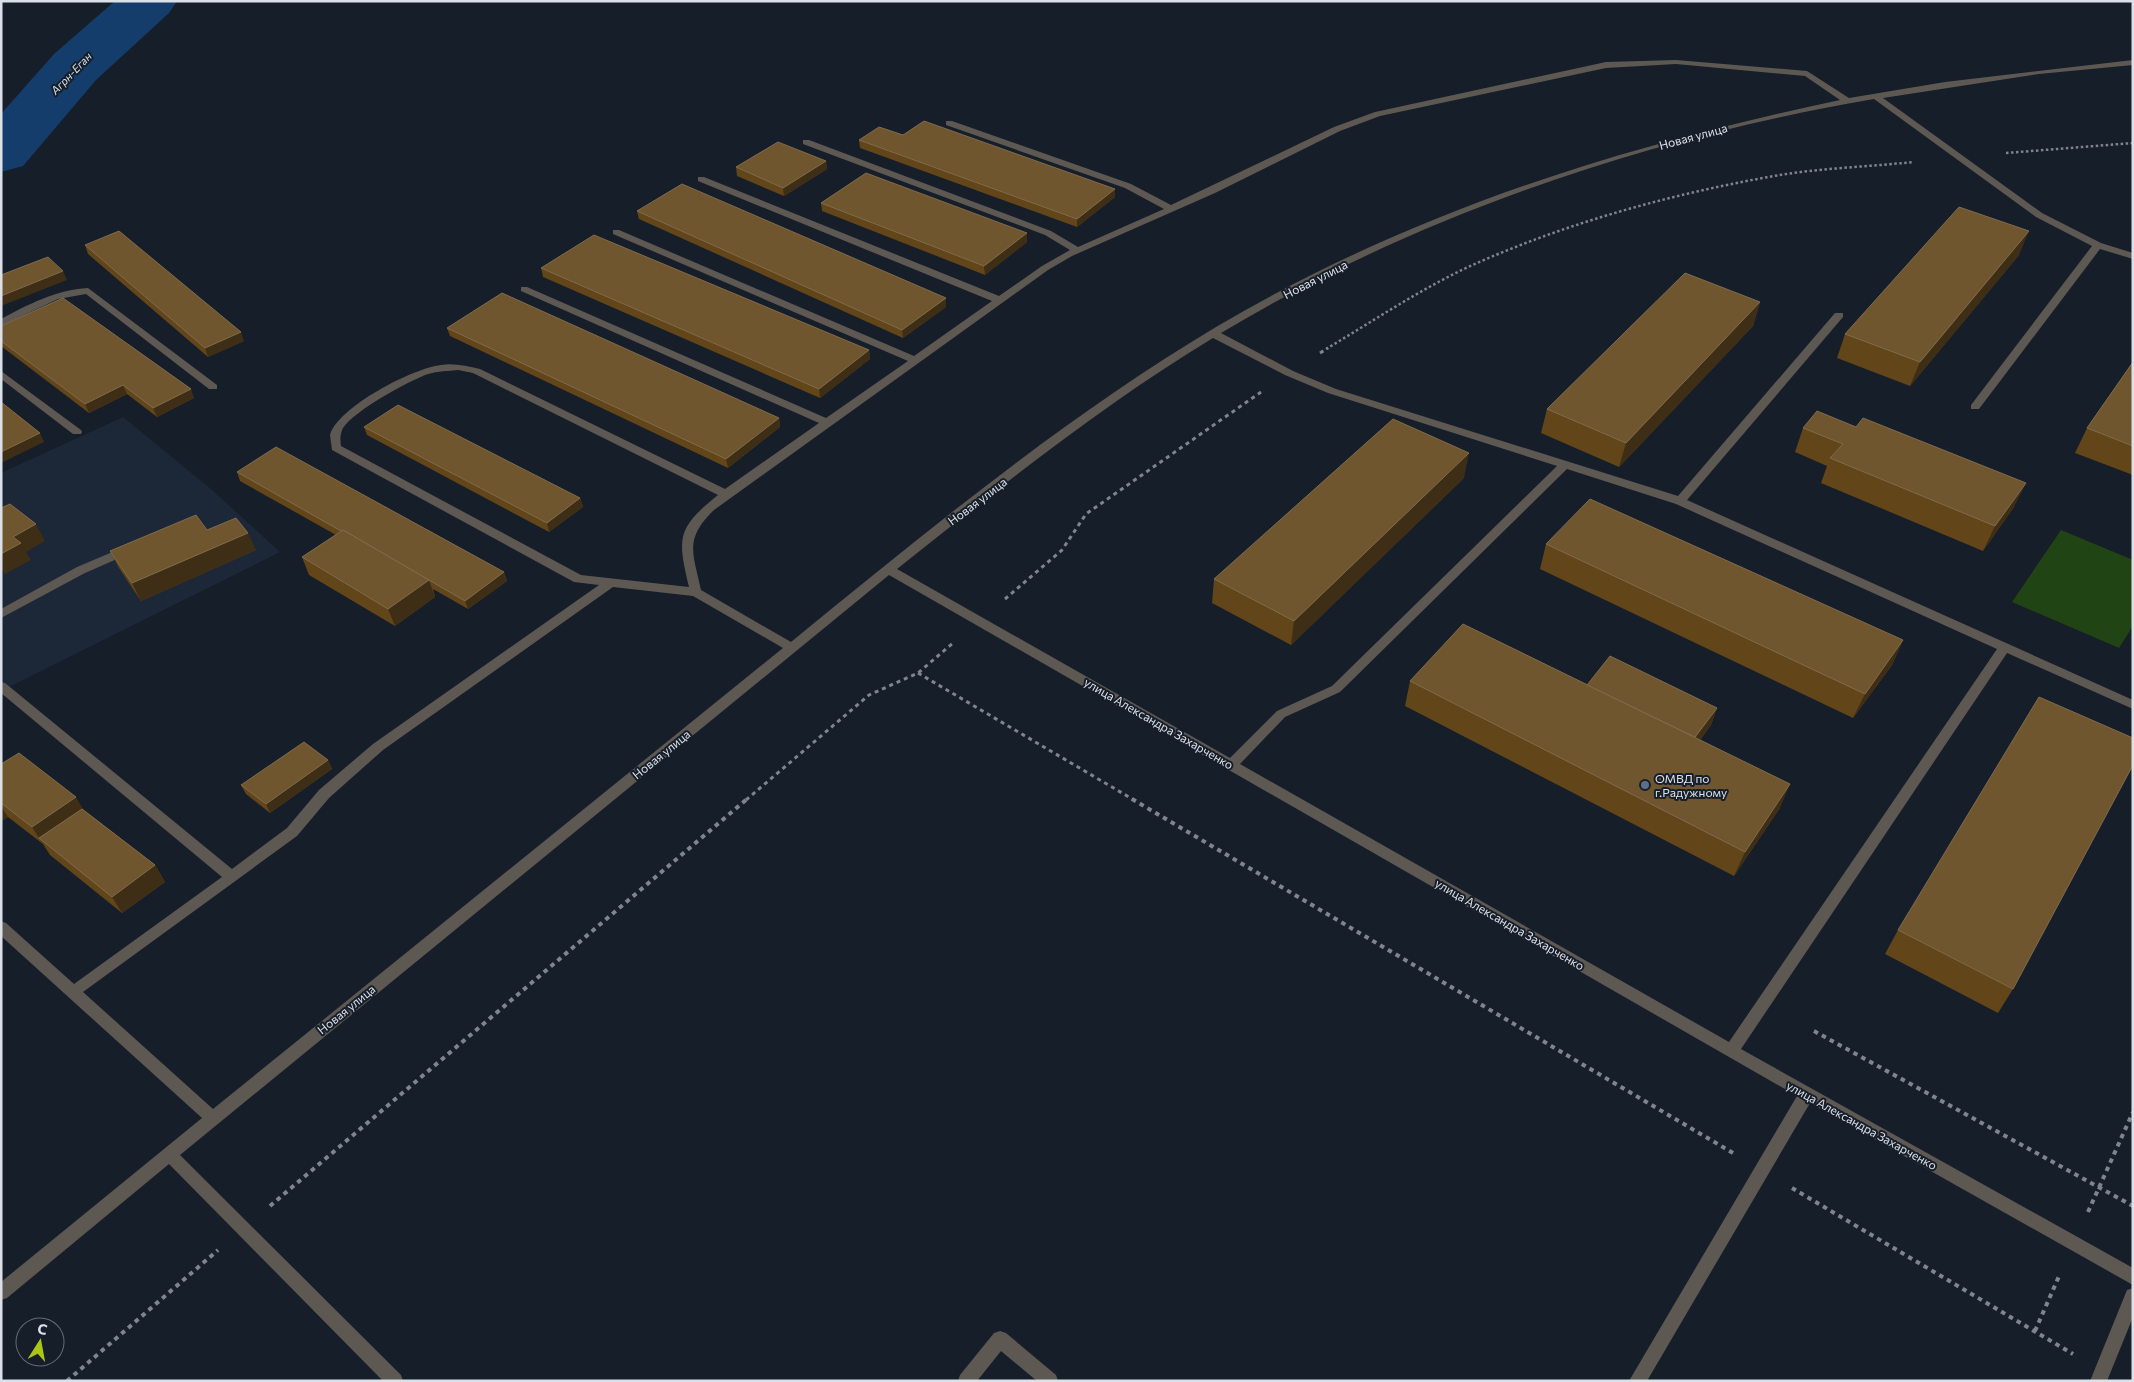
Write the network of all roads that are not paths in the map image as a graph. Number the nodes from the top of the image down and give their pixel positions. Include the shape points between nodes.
1 (2133, 62) edge
2 (1874, 95) junction
3 (1846, 100) junction
4 (949, 123) dead end
5 (806, 142) dead end
6 (702, 179) dead end
7 (1171, 209) junction
8 (616, 232) dead end
9 (2098, 245) junction
10 (1078, 250) junction
11 (2133, 256) edge
12 (524, 289) dead end
13 (999, 300) junction
14 (1839, 315) dead end
15 (1, 323) edge
16 (1214, 334) junction
17 (915, 360) junction
18 (1, 374) edge
19 (213, 388) dead end
20 (1975, 407) dead end
21 (827, 422) junction
22 (76, 432) dead end
23 (1564, 465) junction
24 (726, 494) junction
25 (1680, 501) junction
26 (143, 543) edge
27 (889, 570) junction
28 (609, 584) junction
29 (696, 592) junction
30 (1, 614) edge
31 (792, 648) junction
32 (2004, 648) junction
33 (1, 686) edge
34 (2133, 705) edge
35 (1231, 765) junction
36 (232, 878) junction
37 (2, 928) edge
38 (73, 992) junction
39 (1732, 1050) junction
40 (1808, 1094) junction
41 (213, 1118) junction
42 (169, 1154) junction
43 (2133, 1277) edge
44 (1, 1292) edge
45 (2133, 1296) edge
46 (2100, 1376) edge
47 (395, 1381) edge
48 (966, 1381) edge
49 (1050, 1381) edge
50 (1637, 1381) edge

1 - 2 street, Новая улица via 2003,76
2 - 3 street, Новая улица
2 - 9 street via 2039,215
3 - 7 street via 1807,74 1676,62 1606,66 1378,114 1337,129
3 - 16 street, Новая улица via 1623,155 1500,198 1387,244 1258,308
4 - 7 street via 1128,186
5 - 10 street via 1048,233
6 - 13 street
7 - 10 street
8 - 17 street
9 - 11 street
9 - 20 street
10 - 13 street
12 - 21 street
13 - 17 street
14 - 25 street
15 - 19 street via 63,294 88,292
16 - 23 street via 1332,391
16 - 27 street, Новая улица via 1067,434
17 - 21 street
18 - 22 street
21 - 24 street
23 - 25 street
23 - 35 street via 1336,688 1280,714
24 - 28 street via 459,365 423,370 346,417 337,426 336,448 578,579
24 - 29 street via 699,516 687,536 686,548
25 - 32 street
26 - 30 street via 100,561
27 - 31 street, Новая улица
27 - 35 street, улица Александра Захарченко
28 - 29 street
28 - 36 street via 378,747 324,794 292,832
29 - 31 street
31 - 41 street, Новая улица
32 - 34 street
32 - 39 street
33 - 36 street
35 - 39 street, улица Александра Захарченко
36 - 38 street
37 - 38 street
38 - 41 street
39 - 40 street, улица Александра Захарченко
40 - 43 street, улица Александра Захарченко
40 - 50 street
41 - 42 street, Новая улица
42 - 44 street, Новая улица
42 - 47 street
45 - 46 street
48 - 49 street via 1000,1339

